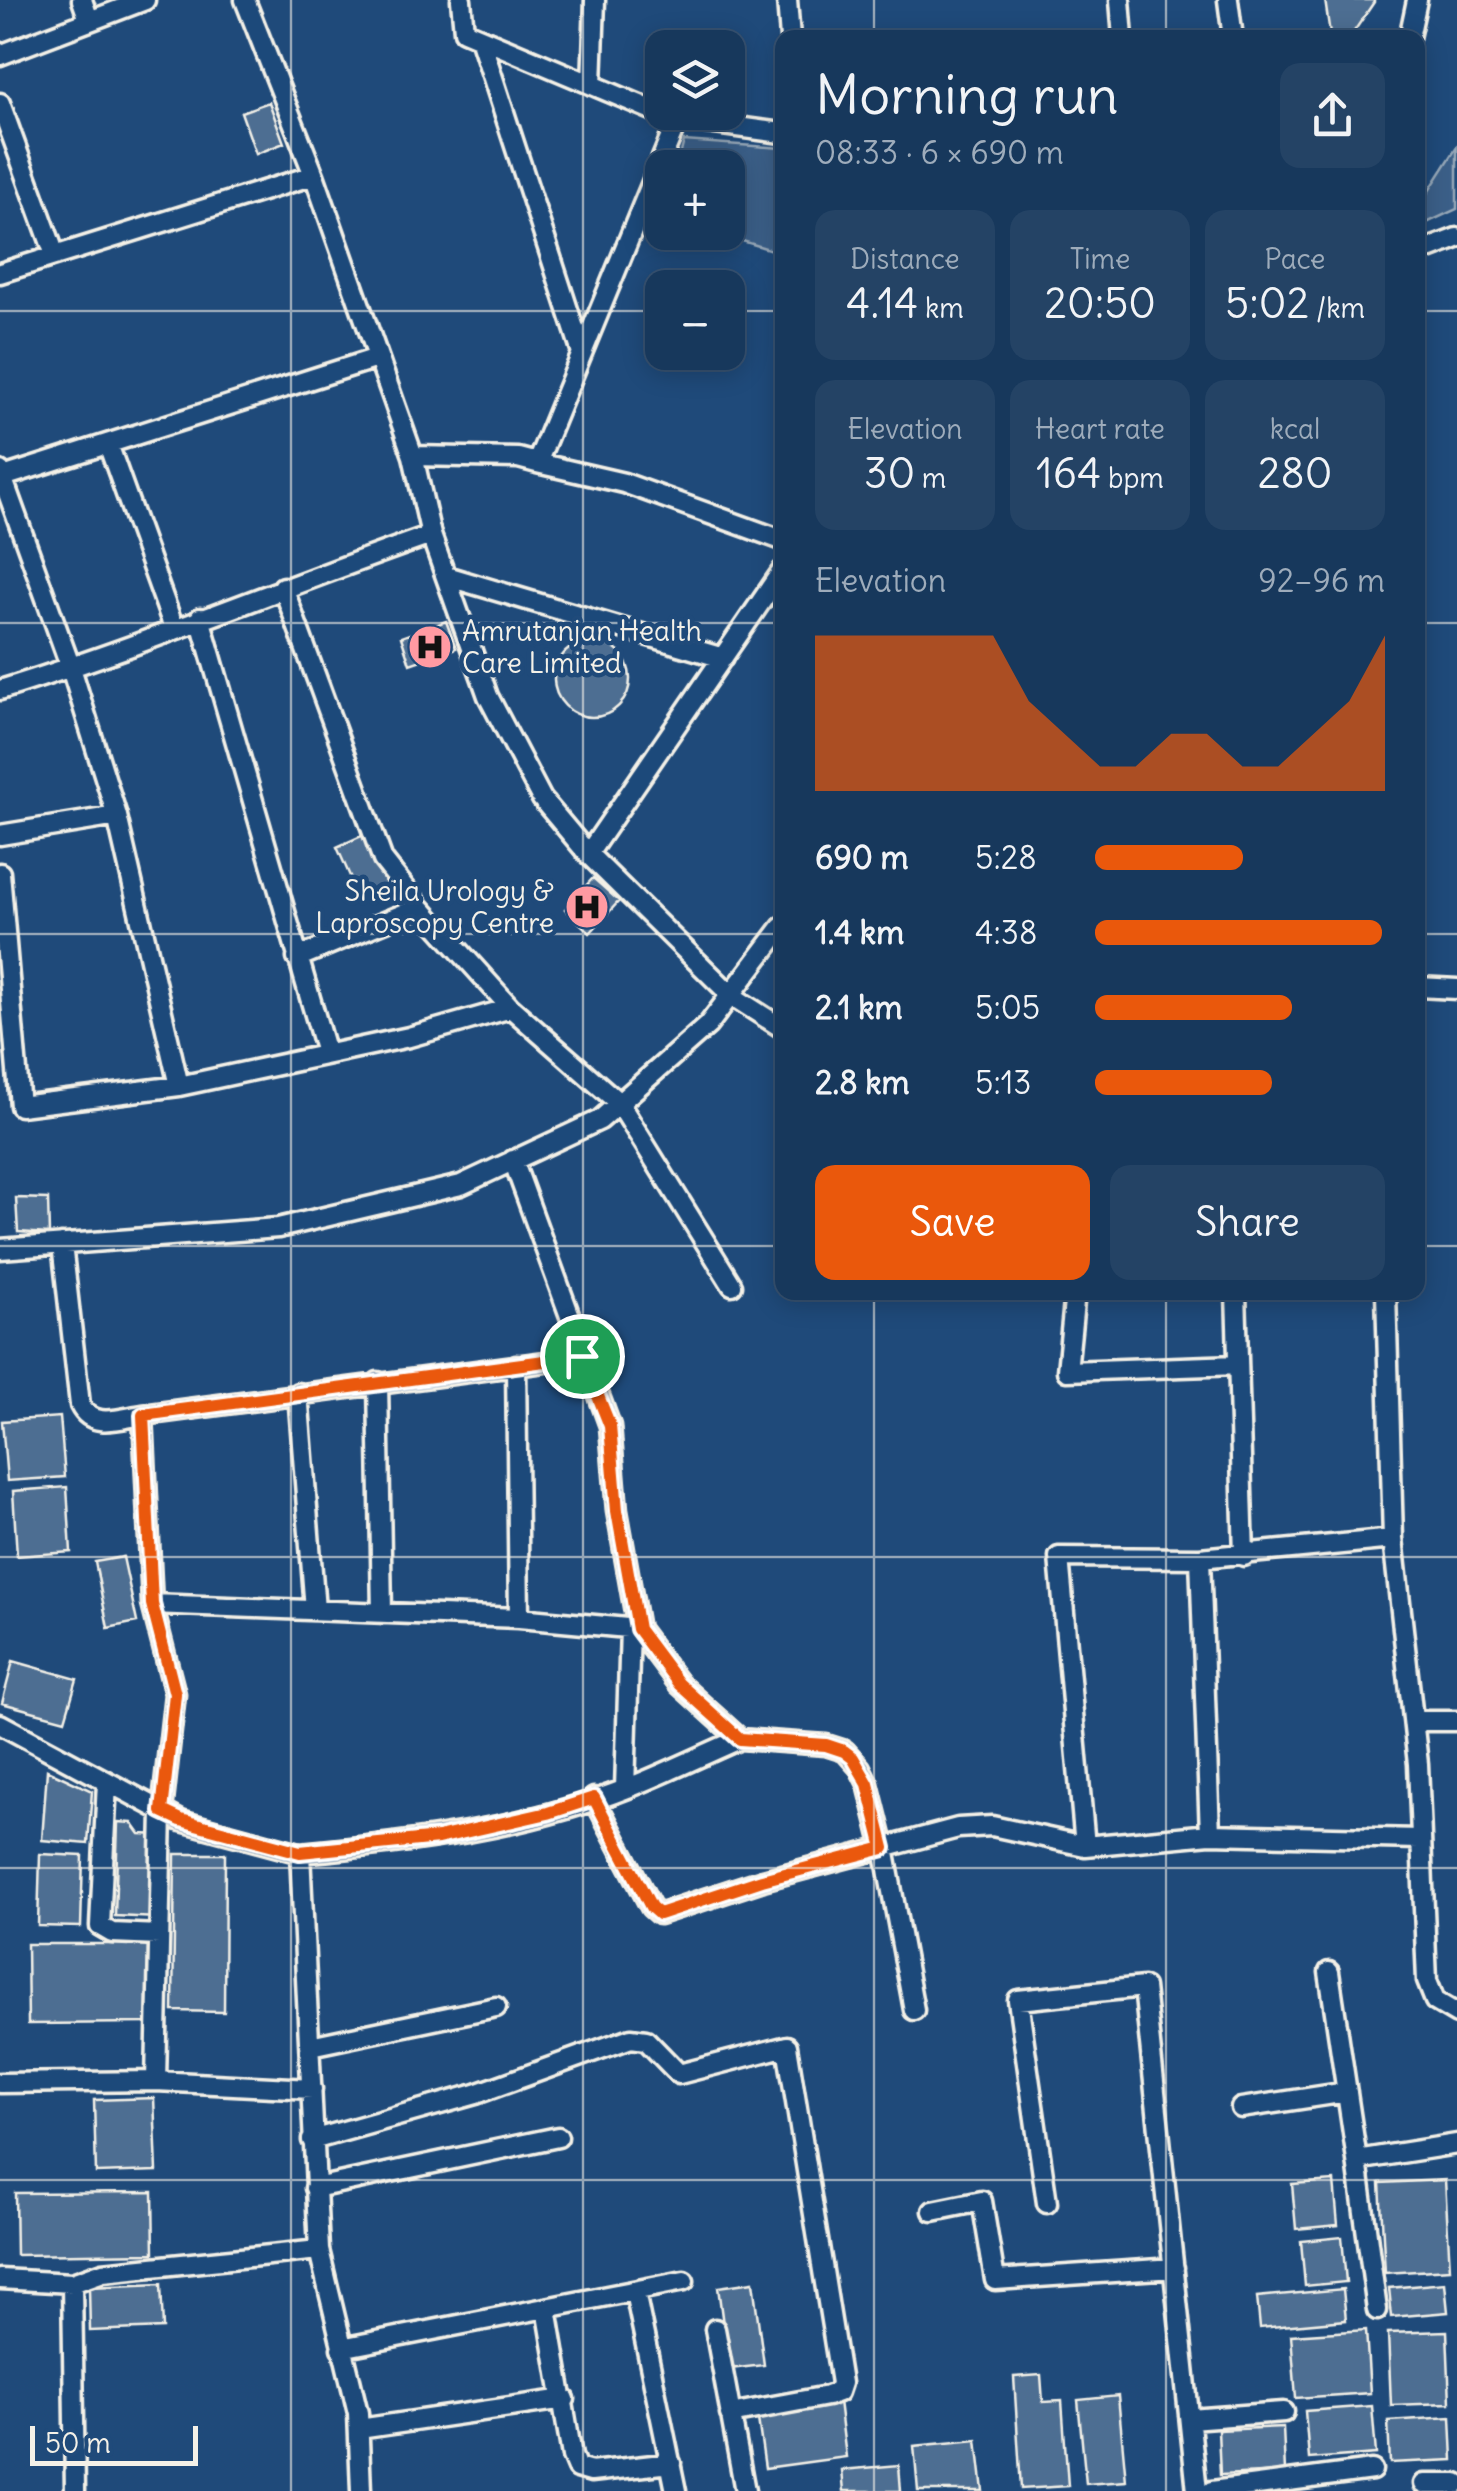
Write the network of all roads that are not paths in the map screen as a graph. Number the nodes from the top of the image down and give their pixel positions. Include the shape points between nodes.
1 (82, 0) edge
2 (146, 0) edge
3 (245, 0) edge
4 (461, 0) edge
5 (595, 0) edge
6 (787, 0) edge
7 (1120, 0) edge
8 (1228, 0) edge
9 (1417, 0) edge
10 (89, 20) junction
11 (789, 30) edge
12 (1122, 30) edge
13 (1231, 30) edge
14 (1410, 30) edge
15 (480, 38) junction
16 (0, 56) edge
17 (592, 85) junction
18 (0, 104) edge
19 (645, 106) edge
20 (745, 125) edge
21 (775, 128) edge
22 (674, 130) edge
23 (314, 175) junction
24 (1457, 238) edge
25 (1425, 250) edge
26 (55, 255) junction
27 (0, 272) edge
28 (582, 354) junction
29 (378, 358) junction
30 (108, 444) junction
31 (413, 456) junction
32 (537, 463) junction
33 (1, 475) edge
34 (432, 536) junction
35 (775, 537) edge
36 (446, 576) junction
37 (775, 581) edge
38 (283, 587) junction
39 (200, 618) junction
40 (174, 628) junction
41 (722, 658) junction
42 (71, 668) junction
43 (0, 690) edge
44 (117, 816) junction
45 (0, 835) edge
46 (588, 854) junction
47 (0, 873) edge
48 (420, 907) junction
49 (775, 937) edge
50 (297, 958) junction
51 (1425, 987) edge
52 (1457, 989) edge
53 (732, 996) junction
54 (511, 1008) junction
55 (775, 1024) edge
56 (326, 1054) junction
57 (179, 1086) junction
58 (618, 1103) junction
59 (513, 1160) junction
60 (62, 1244) junction
61 (0, 1249) edge
62 (732, 1285) dead end
63 (1074, 1300) edge
64 (1236, 1300) edge
65 (1386, 1300) edge
66 (582, 1356) junction
67 (516, 1365) junction
68 (1238, 1365) junction
69 (378, 1382) junction
70 (298, 1393) junction
71 (143, 1415) junction
72 (1393, 1539) junction
73 (1244, 1556) junction
74 (1200, 1558) junction
75 (152, 1604) junction
76 (315, 1610) junction
77 (382, 1613) junction
78 (519, 1618) junction
79 (634, 1628) junction
80 (1415, 1721) junction
81 (1457, 1721) edge
82 (0, 1724) edge
83 (740, 1739) junction
84 (107, 1782) junction
85 (625, 1789) junction
86 (594, 1798) junction
87 (162, 1811) junction
88 (1210, 1834) junction
89 (1420, 1839) junction
90 (1084, 1846) junction
91 (884, 1848) junction
92 (300, 1852) junction
93 (159, 1935) junction
94 (1329, 1972) dead end
95 (496, 2006) dead end
96 (914, 2010) dead end
97 (1457, 2014) edge
98 (310, 2046) junction
99 (156, 2082) junction
100 (0, 2083) edge
101 (312, 2089) junction
102 (1347, 2092) junction
103 (1240, 2108) dead end
104 (558, 2137) dead end
105 (312, 2140) junction
106 (1457, 2144) edge
107 (1357, 2160) junction
108 (315, 2188) junction
109 (1048, 2203) dead end
110 (933, 2211) dead end
111 (319, 2250) junction
112 (1174, 2268) junction
113 (0, 2280) edge
114 (684, 2281) dead end
115 (72, 2283) junction
116 (635, 2292) junction
117 (546, 2308) junction
118 (1378, 2310) dead end
119 (714, 2329) dead end
120 (342, 2348) junction
121 (564, 2399) junction
122 (1284, 2412) dead end
123 (730, 2414) junction
124 (1190, 2419) junction
125 (359, 2428) junction
126 (671, 2463) junction
127 (1372, 2470) dead end
128 (1424, 2484) dead end
129 (1457, 2484) edge
130 (75, 2491) edge
131 (361, 2491) edge
132 (676, 2491) edge
133 (745, 2491) edge
134 (1197, 2491) edge
135 (1212, 2491) edge

1 - 10 street
2 - 10 street
3 - 23 street
4 - 15 street via 464,31
5 - 17 street
6 - 11 street
7 - 12 street
8 - 13 street
9 - 14 street
10 - 16 street
15 - 17 street
15 - 28 street
17 - 19 street
18 - 26 street
20 - 21 street
22 - 28 street
23 - 26 street
23 - 29 street
24 - 25 street
26 - 27 street
28 - 32 street
29 - 30 street
29 - 31 street
30 - 33 street
30 - 40 street
31 - 32 street
31 - 34 street
32 - 35 street via 624,483
33 - 42 street
34 - 36 street
34 - 38 street
36 - 41 street
36 - 46 street via 488,696 542,799
37 - 41 street
38 - 39 street
38 - 48 street via 384,860
39 - 40 street
39 - 50 street
40 - 42 street
41 - 46 street
42 - 43 street
42 - 44 street
44 - 45 street
44 - 57 street
46 - 53 street
47 - 57 street via 20,1106
48 - 50 street
48 - 54 street
49 - 53 street
50 - 56 street
51 - 52 street
53 - 55 street
53 - 58 street
54 - 56 street
54 - 58 street
56 - 57 street
58 - 59 street via 600,1120
58 - 62 street
59 - 60 street via 460,1185 278,1228
59 - 66 street
60 - 61 street
60 - 71 street via 80,1405 93,1420
63 - 68 street via 1067,1372
64 - 68 street
65 - 72 street
66 - 67 street
66 - 79 street via 610,1426
67 - 69 street
67 - 78 street
68 - 73 street
69 - 70 street
69 - 77 street
70 - 71 street
70 - 76 street
71 - 75 street
72 - 73 street
72 - 80 street
73 - 74 street
74 - 88 street
74 - 90 street via 1059,1558
75 - 76 street
75 - 87 street via 175,1694
76 - 77 street
77 - 78 street
78 - 79 street
79 - 83 street via 679,1684
79 - 85 street
80 - 81 street
80 - 89 street
82 - 84 street
83 - 85 street
83 - 91 street via 844,1751 868,1784
84 - 87 street
84 - 93 street via 100,1926 112,1933
85 - 86 street
86 - 91 street via 659,1914
86 - 92 street via 438,1838
87 - 92 street
87 - 93 street
88 - 89 street
88 - 90 street
89 - 97 street via 1427,1981 1435,2000
90 - 91 street via 992,1826
91 - 96 street
92 - 98 street
93 - 99 street
94 - 102 street
95 - 98 street
98 - 101 street
99 - 100 street
99 - 101 street
101 - 105 street
102 - 103 street
102 - 107 street
104 - 108 street
105 - 108 street
105 - 123 street via 476,2094 631,2038 646,2040 679,2074 787,2046 842,2384 827,2396
106 - 107 street
107 - 118 street
108 - 111 street
109 - 112 street via 1018,2000 1144,1987
110 - 112 street via 982,2202 995,2280
111 - 115 street via 104,2272
111 - 120 street
112 - 124 street
113 - 115 street
114 - 116 street
115 - 130 street
116 - 117 street
116 - 126 street
117 - 120 street
117 - 121 street
119 - 123 street
120 - 125 street
121 - 125 street
121 - 126 street via 572,2456 582,2472
122 - 124 street
123 - 133 street
124 - 134 street
125 - 131 street
126 - 132 street
127 - 135 street
128 - 129 street

